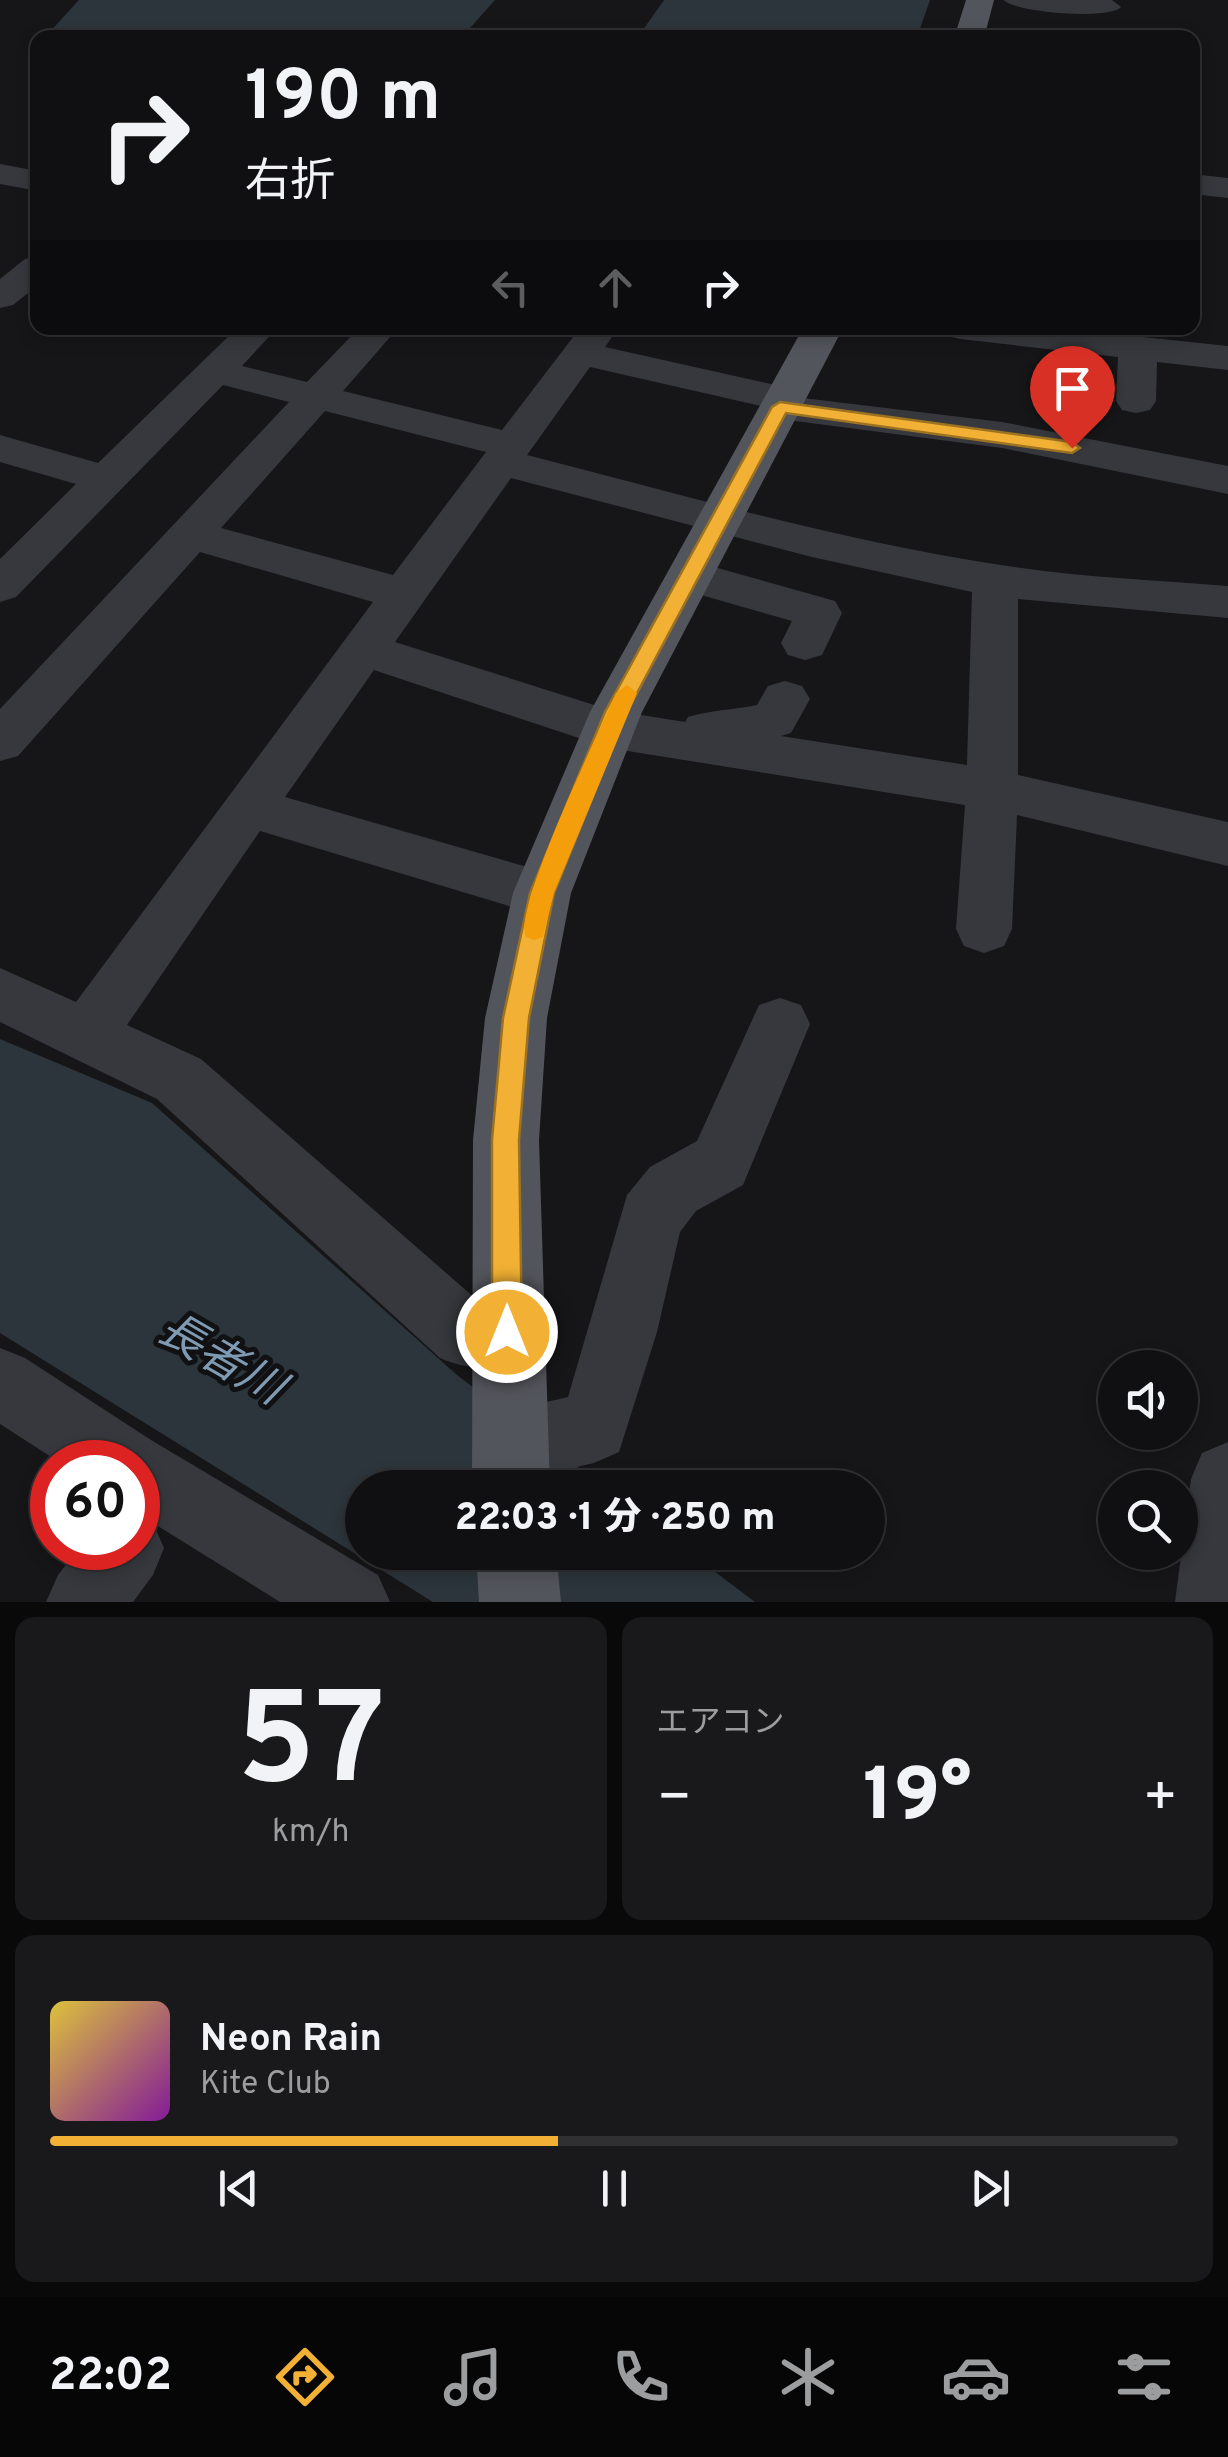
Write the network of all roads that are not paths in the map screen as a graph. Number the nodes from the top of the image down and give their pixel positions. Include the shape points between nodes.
1 (980, 0) edge
2 (1018, 0) edge
3 (1107, 8) dead end
4 (971, 30) edge
5 (0, 174) edge
6 (30, 180) edge
7 (1200, 185) edge
8 (1228, 188) edge
9 (30, 273) edge
10 (0, 297) edge
11 (251, 335) edge
12 (373, 335) edge
13 (819, 335) edge
14 (1031, 335) edge
15 (590, 340) edge
16 (1138, 349) junction
17 (1228, 358) edge
18 (214, 372) junction
19 (317, 395) junction
20 (1136, 401) dead end
21 (782, 403) junction
22 (0, 448) edge
23 (507, 454) junction
24 (106, 479) junction
25 (1228, 480) edge
26 (721, 517) junction
27 (190, 534) junction
28 (689, 576) junction
29 (995, 580) junction
30 (0, 586) edge
31 (406, 595) junction
32 (1228, 602) edge
33 (805, 643) dead end
34 (366, 650) junction
35 (786, 699) dead end
36 (612, 721) junction
37 (0, 742) edge
38 (992, 788) junction
39 (248, 807) junction
40 (1228, 844) edge
41 (542, 893) junction
42 (984, 929) dead end
43 (0, 994) edge
44 (780, 1024) dead end
45 (88, 1033) junction
46 (0, 1384) edge
47 (509, 1416) edge
48 (67, 1440) edge
49 (1228, 1479) edge
50 (160, 1511) edge
51 (101, 1570) edge
52 (517, 1570) edge
53 (84, 1602) edge
54 (351, 1602) edge
55 (520, 1602) edge
56 (1214, 1602) edge

1 - 4 main road
2 - 3 street
5 - 6 street
7 - 8 street
9 - 10 street
11 - 18 street
12 - 19 street
13 - 21 main road
14 - 16 street
15 - 21 street
15 - 23 street
16 - 17 street
16 - 20 street
18 - 19 street
18 - 24 street
19 - 23 street
19 - 27 street
21 - 25 street
21 - 26 main road
22 - 24 street
23 - 26 street
23 - 31 street
24 - 30 street
26 - 28 main road
26 - 29 street
27 - 31 street
27 - 37 street
28 - 33 street via 819,613
28 - 36 main road
29 - 32 street
29 - 38 street
31 - 34 street
34 - 36 street
34 - 39 street
35 - 36 street via 773,720 717,732
36 - 38 street
36 - 41 main road
38 - 40 street
38 - 42 street
39 - 41 street
39 - 45 street
41 - 47 main road via 516,1018 506,1140
43 - 45 street
44 - 47 street via 720,1163 674,1189 650,1218 594,1427
45 - 47 street via 179,1080 464,1334
46 - 48 street
49 - 56 street
50 - 54 street
51 - 53 street
52 - 55 main road

